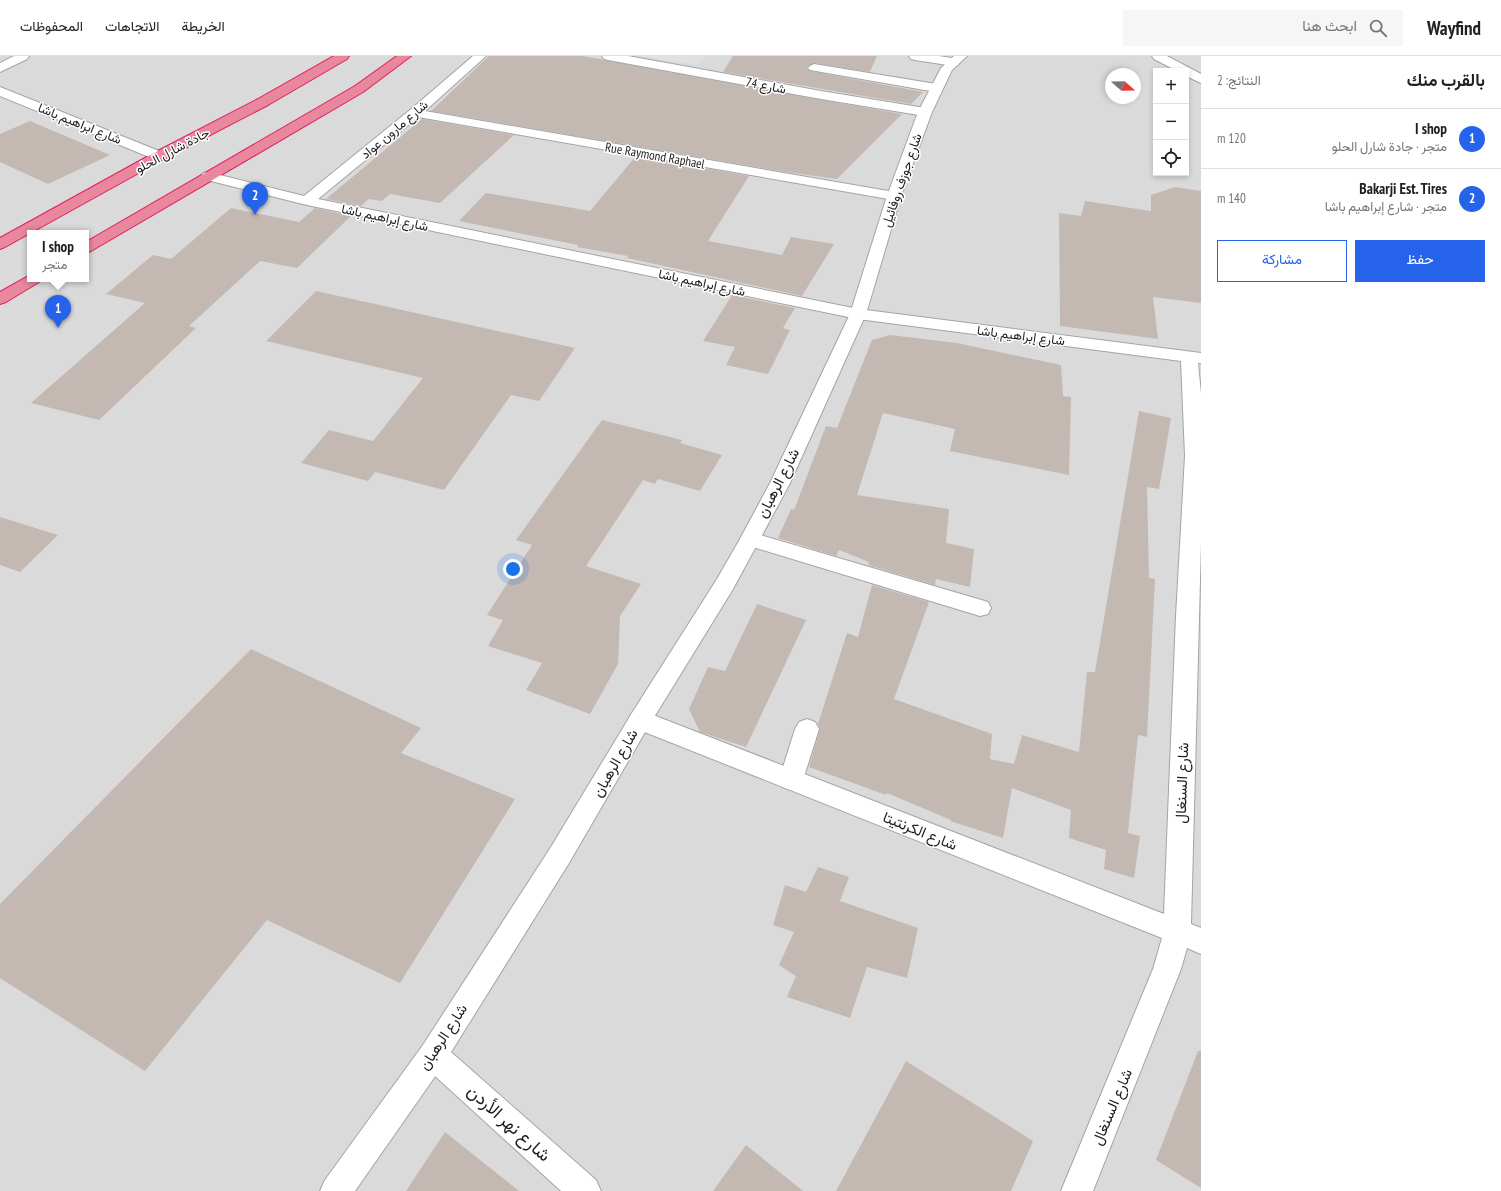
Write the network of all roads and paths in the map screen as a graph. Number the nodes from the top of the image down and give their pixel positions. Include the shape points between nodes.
1 (22, 56) edge
2 (343, 56) edge
3 (404, 56) edge
4 (480, 56) edge
5 (608, 56) edge
6 (915, 56) edge
7 (1158, 56) edge
8 (957, 59) edge
9 (0, 68) edge
10 (814, 68) dead end
11 (1201, 79) edge
12 (936, 88) junction
13 (0, 91) edge
14 (925, 112) junction
15 (415, 113) junction
16 (159, 156) junction
17 (208, 176) junction
18 (894, 196) junction
19 (307, 201) junction
20 (0, 244) edge
21 (89, 246) edge
22 (28, 282) edge
23 (0, 299) edge
24 (858, 314) junction
25 (1195, 357) edge
26 (750, 539) junction
27 (980, 608) dead end
28 (640, 720) junction
29 (807, 729) dead end
30 (791, 780) junction
31 (1177, 933) junction
32 (1201, 941) edge
33 (433, 1055) junction
34 (336, 1191) edge
35 (586, 1191) edge
36 (1077, 1191) edge

1 - 9 street
2 - 16 highway, جادة شارل الحلو via 263,102
3 - 17 highway via 359,89
4 - 15 street, شارع مارون عواد
5 - 14 street, شارع 74
6 - 8 street
7 - 11 street
8 - 12 street, شارع جوزف روفائيل via 947,68
10 - 12 lane
12 - 14 street, شارع جوزف روفائيل
13 - 16 street, شارع ابراهيم باشا
14 - 18 street, شارع جوزف روفائيل
15 - 18 street, Rue Raymond Raphael
15 - 19 street, شارع مارون عواد
16 - 20 highway, جادة شارل الحلو
17 - 19 street, شارع إبراهيم باشا
17 - 21 highway
18 - 24 street, شارع جوزف روفائيل
19 - 24 street, شارع إبراهيم باشا
22 - 23 highway
24 - 25 street, شارع إبراهيم باشا
24 - 26 street, شارع الرهبان via 780,483
25 - 31 street, شارع السنغال via 1195,456
26 - 27 street
26 - 28 street, شارع الرهبان via 725,584
28 - 30 street, شارع الكرنتيتا
28 - 33 street, شارع الرهبان via 560,855
29 - 30 street
30 - 31 street, شارع الكرنتيتا
31 - 32 street, شارع الكرنتيتا
31 - 36 street, شارع السنغال via 1167,969
33 - 34 street, شارع الرهبان
33 - 35 street, شارع نهر الأردن

